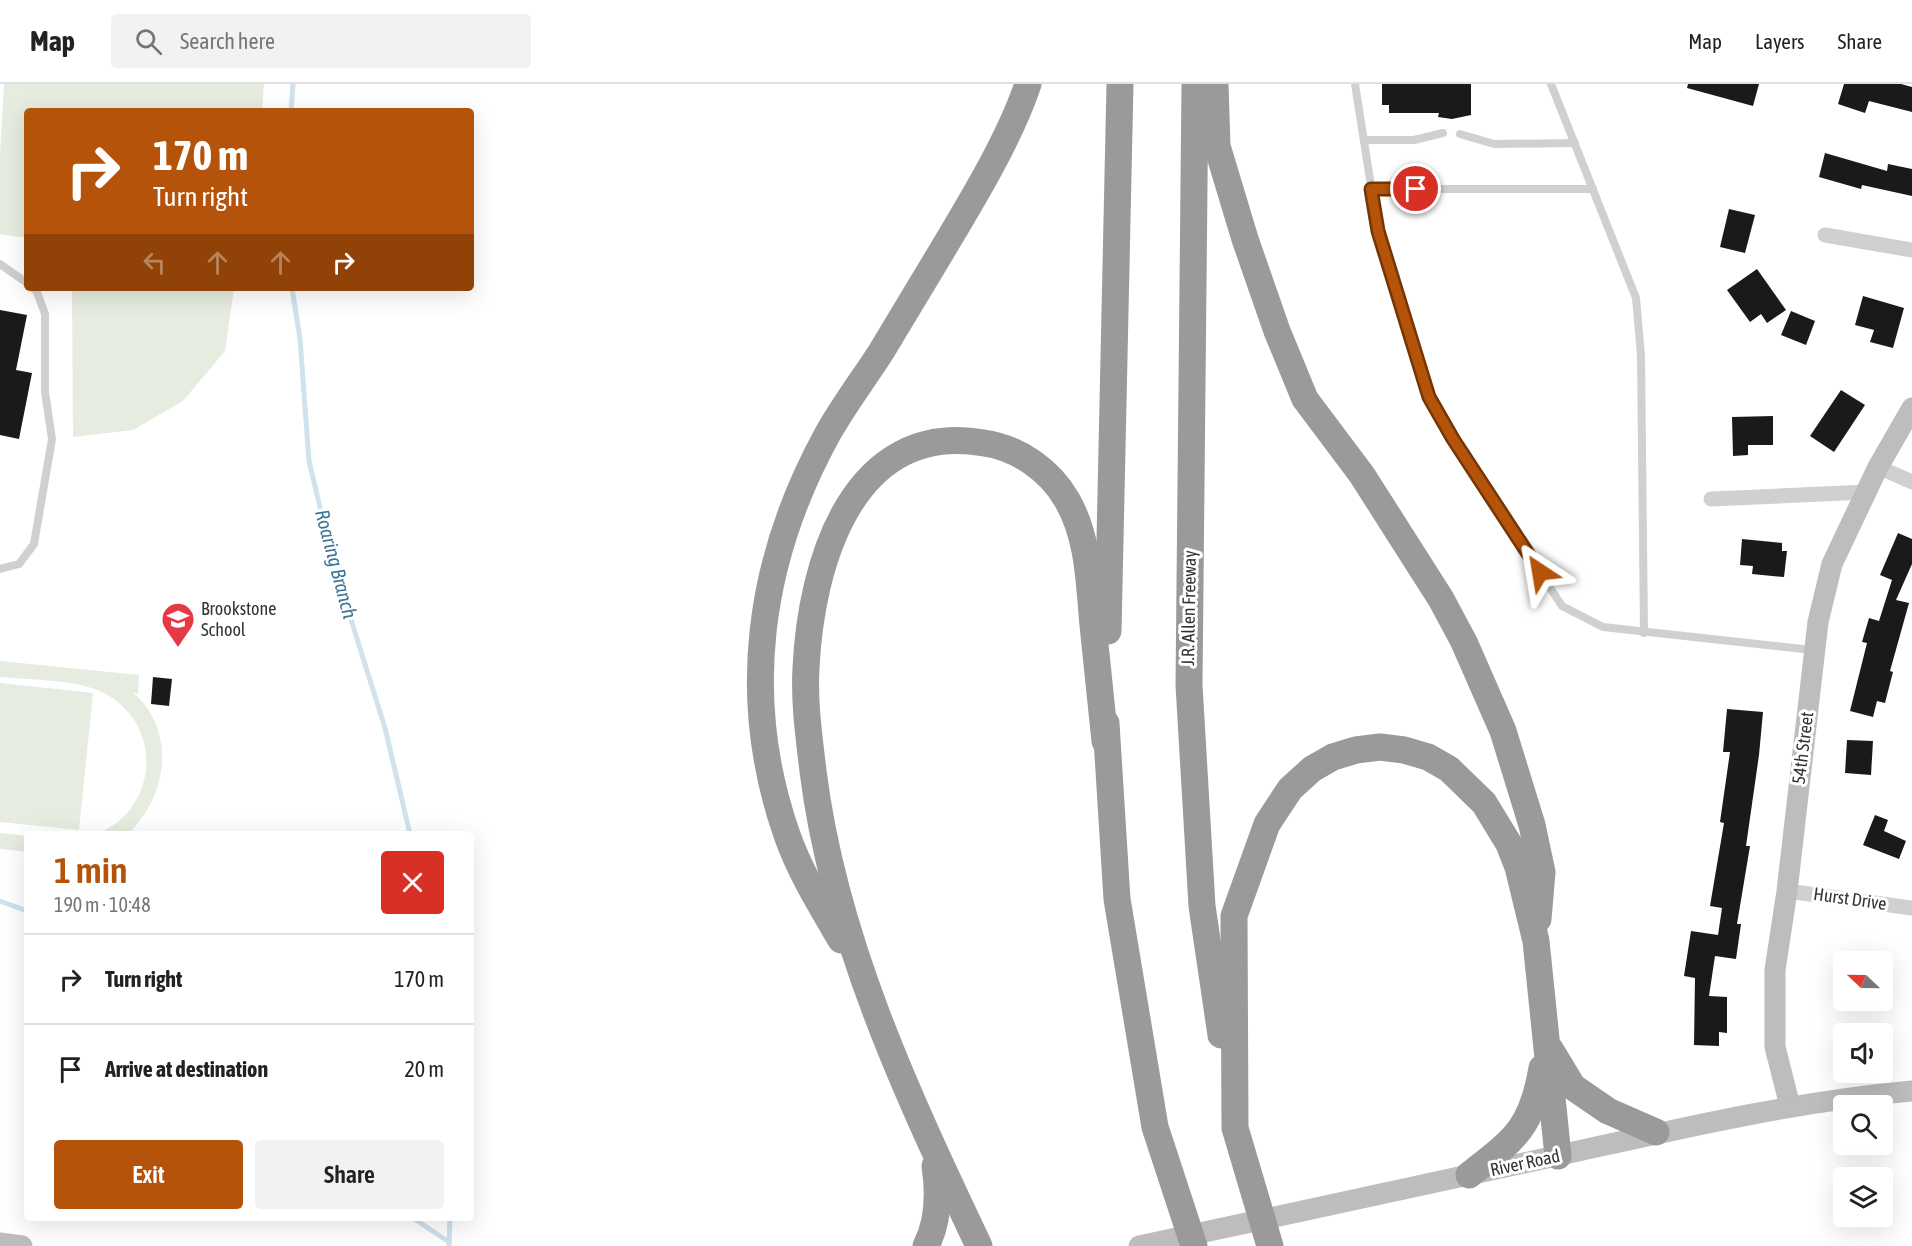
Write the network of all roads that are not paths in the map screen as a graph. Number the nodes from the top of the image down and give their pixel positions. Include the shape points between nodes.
1 (1028, 84) edge
2 (1120, 84) edge
3 (1195, 84) edge
4 (1215, 84) edge
5 (1355, 84) edge
6 (1551, 84) edge
7 (1443, 133) dead end
8 (1460, 134) dead end
9 (1364, 140) junction
10 (1575, 143) junction
11 (1371, 189) junction
12 (1593, 189) junction
13 (1825, 235) dead end
14 (1912, 250) edge
15 (0, 264) edge
16 (24, 281) edge
17 (36, 291) edge
18 (1912, 408) edge
19 (1878, 466) junction
20 (1912, 482) edge
21 (1866, 492) junction
22 (1710, 499) dead end
23 (0, 569) edge
24 (1644, 633) junction
25 (1815, 650) junction
26 (1105, 741) junction
27 (1787, 891) junction
28 (1912, 908) edge
29 (1536, 941) junction
30 (858, 969) junction
31 (1546, 1043) junction
32 (1912, 1091) edge
33 (1790, 1106) junction
34 (1234, 1128) junction
35 (1656, 1132) junction
36 (934, 1150) junction
37 (1558, 1156) junction
38 (1469, 1175) junction
39 (0, 1244) edge
40 (22, 1246) edge
41 (926, 1246) edge
42 (979, 1246) edge
43 (1139, 1246) edge
44 (1194, 1246) edge
45 (1270, 1246) edge

1 - 30 highway via 965,212 827,435 787,525 763,619 759,692 764,741 777,798 788,836 817,901
2 - 26 highway
3 - 34 highway, J.R. Allen Freeway via 1188,685 1202,906
4 - 29 highway via 1217,146 1248,249 1305,399 1362,475 1441,599 1503,731 1542,873
5 - 9 lane
6 - 10 lane
7 - 9 lane via 1414,140
8 - 10 lane via 1494,144
9 - 11 lane
10 - 12 lane
11 - 12 lane
11 - 24 lane via 1378,231 1429,397 1453,439 1562,606 1603,627
12 - 24 lane via 1636,298 1641,356
13 - 14 street
15 - 16 lane
17 - 23 lane via 45,314 45,392 52,439 34,543 19,564
18 - 19 main road, 54th Street
19 - 20 street
19 - 21 main road, 54th Street
21 - 22 street
21 - 25 main road, 54th Street via 1832,564
24 - 25 lane
25 - 27 main road, 54th Street
26 - 30 highway via 1086,546 1068,501 1053,481 1015,452 968,440 919,445 877,468 860,486 828,552 814,599 805,672 816,793 829,865
26 - 44 highway via 1117,899 1155,1127
27 - 28 street, Hurst Drive
27 - 33 main road, 54th Street via 1775,970 1775,1047
29 - 31 highway
29 - 34 highway via 1509,844 1484,803 1449,769 1428,757 1380,747 1348,752 1311,769 1293,785 1268,824 1234,916
30 - 36 highway
31 - 35 highway via 1573,1087 1608,1111
31 - 37 highway
31 - 38 highway via 1538,1090 1526,1124
32 - 33 main road, River Road
33 - 35 main road, River Road
34 - 45 highway
35 - 37 main road, River Road
36 - 41 highway via 936,1216
36 - 42 highway
37 - 38 main road, River Road
38 - 43 main road, River Road
39 - 40 main road

